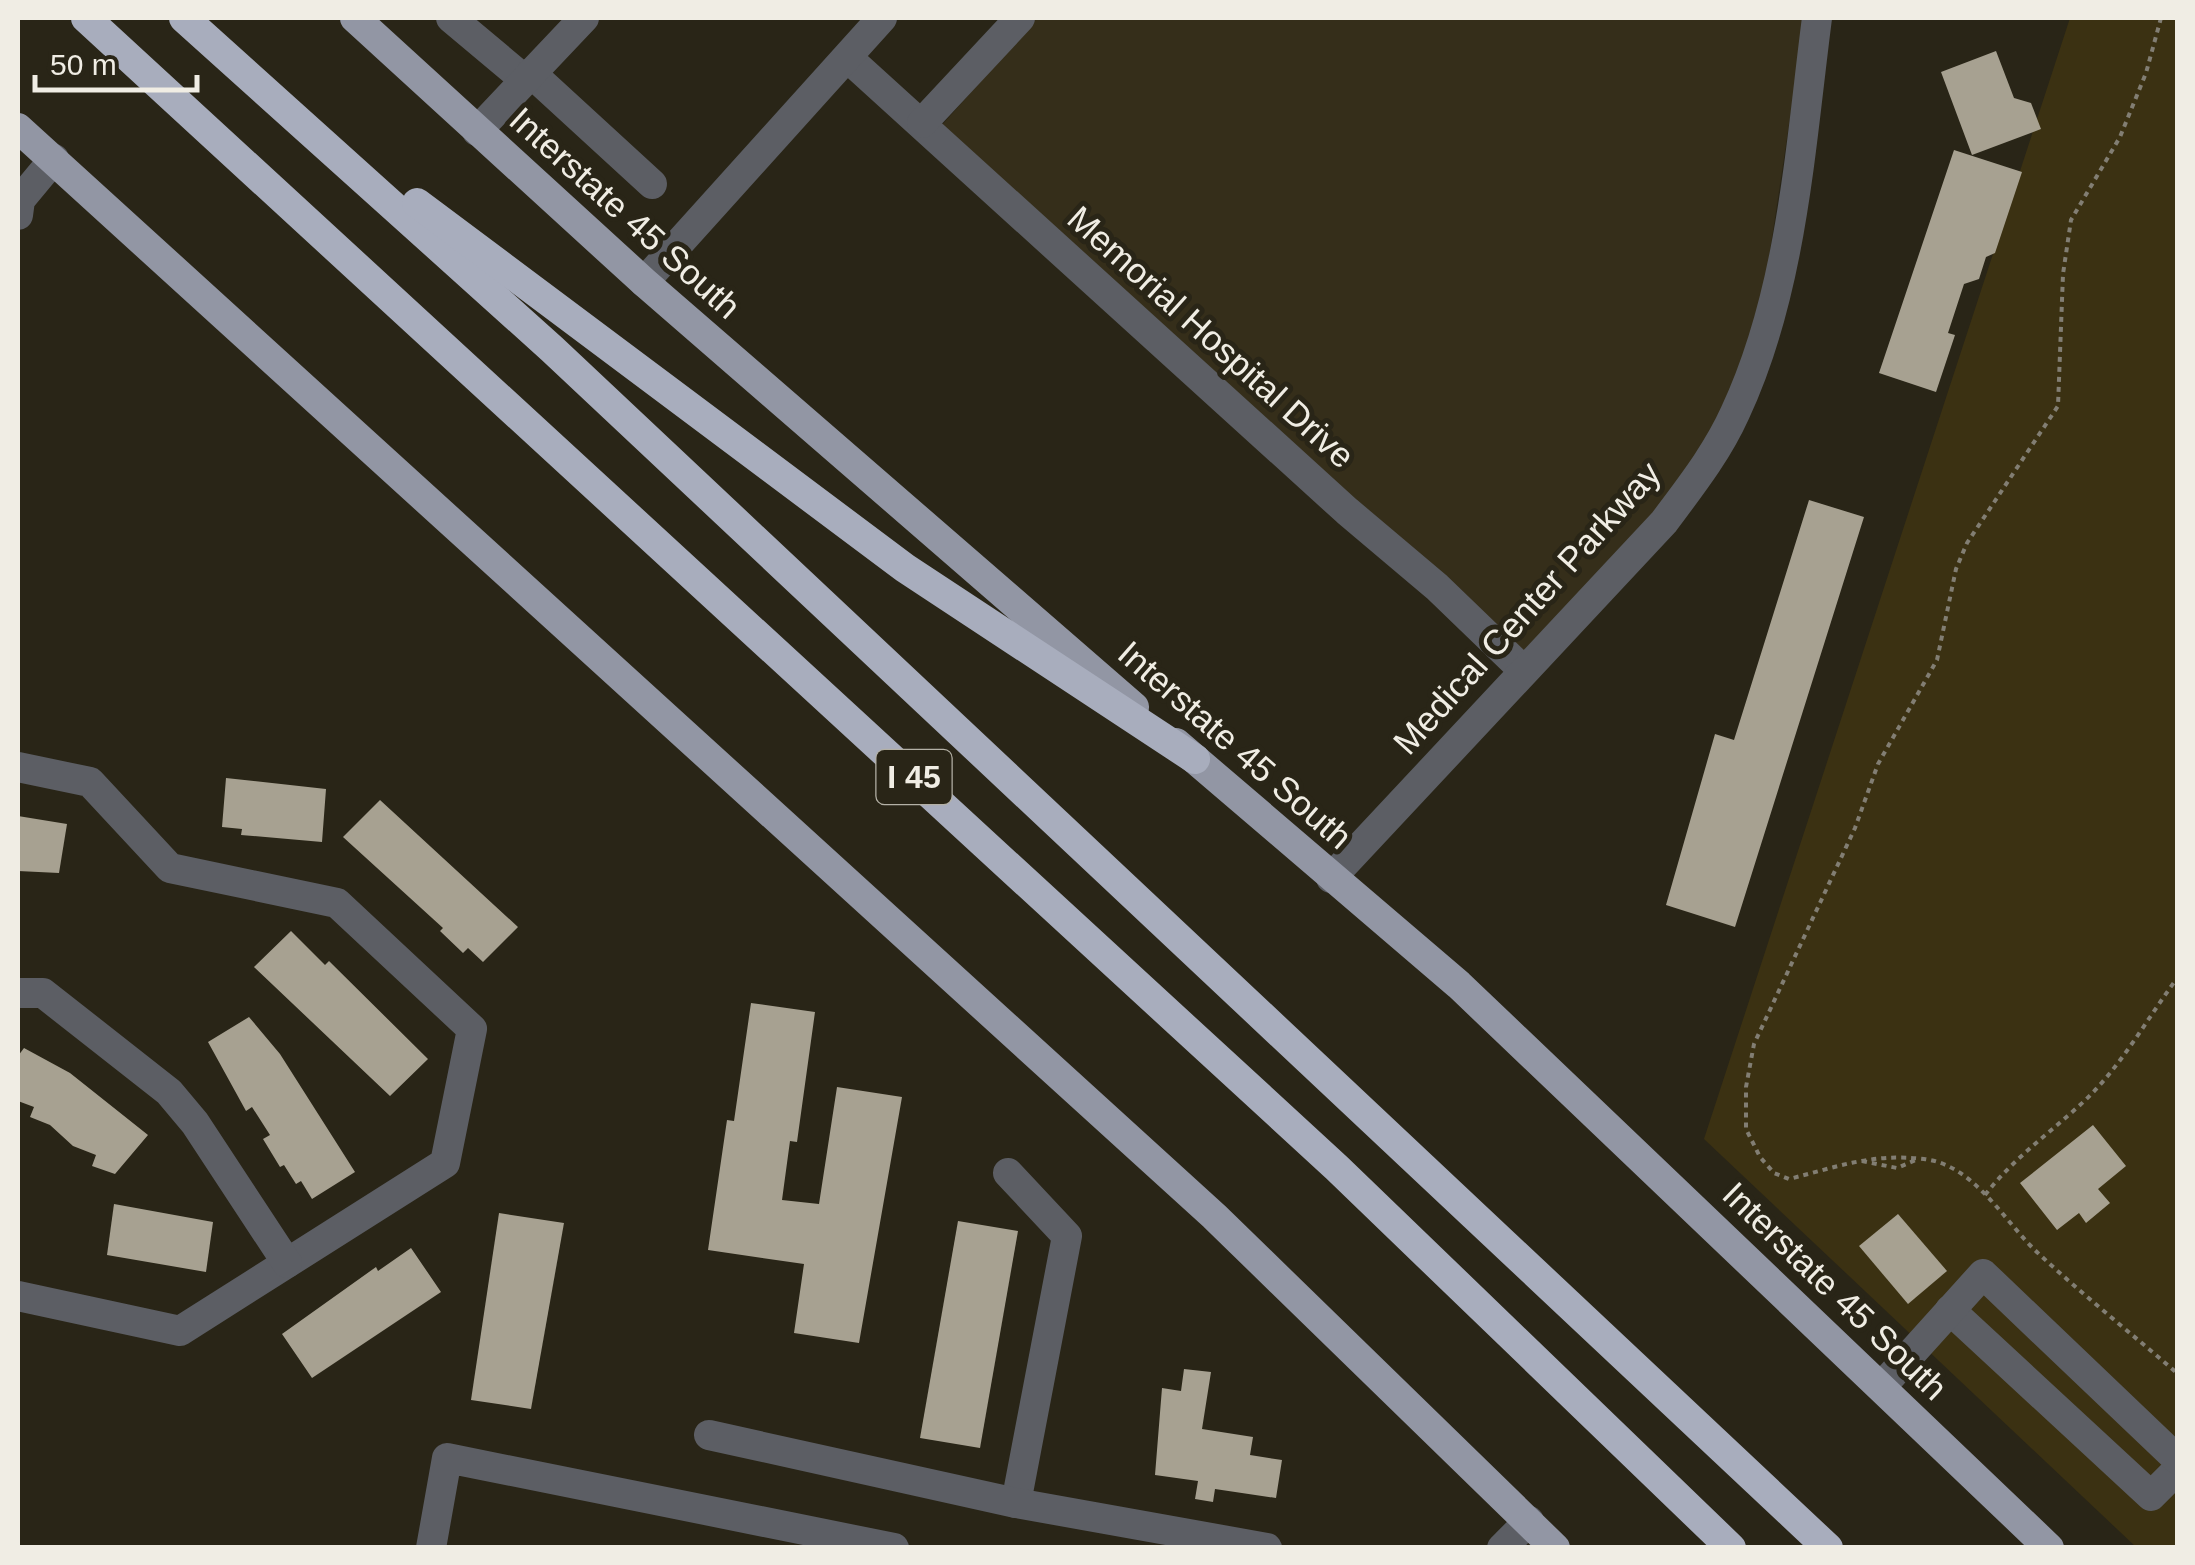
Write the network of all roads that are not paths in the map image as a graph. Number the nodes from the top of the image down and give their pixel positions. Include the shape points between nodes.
1 (86, 18) edge
2 (184, 18) edge
3 (202, 18) edge
4 (355, 18) edge
5 (451, 18) edge
6 (584, 18) edge
7 (882, 18) edge
8 (1020, 18) edge
9 (1817, 18) edge
10 (849, 59) junction
11 (528, 76) junction
12 (922, 123) junction
13 (18, 128) edge
14 (478, 131) junction
15 (54, 159) junction
16 (652, 184) dead end
17 (18, 214) edge
18 (644, 282) junction
19 (1523, 670) junction
20 (1195, 760) junction
21 (18, 767) edge
22 (1331, 878) junction
23 (18, 993) edge
24 (1008, 1173) dead end
25 (287, 1264) junction
26 (18, 1296) edge
27 (1950, 1310) junction
28 (1882, 1386) junction
29 (710, 1436) dead end
30 (2178, 1460) edge
31 (2178, 1469) edge
32 (1016, 1503) junction
33 (1529, 1521) junction
34 (431, 1548) edge
35 (894, 1548) edge
36 (1267, 1548) edge
37 (1502, 1548) edge
38 (1555, 1548) edge
39 (1731, 1548) edge
40 (1828, 1548) edge
41 (2049, 1548) edge

1 - 39 highway, I 45 via 1323,1155
2 - 40 highway, I 45 via 552,349
3 - 20 highway via 361,161 599,343 906,568
4 - 14 main road, Interstate 45 South
5 - 11 street
6 - 11 street
7 - 10 street
8 - 12 street
9 - 19 street, Medical Center Parkway via 1776,291 1735,414 1664,522
10 - 12 street, Memorial Hospital Drive
10 - 18 street
11 - 14 street
11 - 16 street
12 - 19 street, Memorial Hospital Drive
13 - 15 main road
14 - 18 main road, Interstate 45 South
15 - 17 street via 20,200
15 - 33 main road via 1214,1216
18 - 20 main road, Interstate 45 South
19 - 22 street, Medical Center Parkway
20 - 22 main road, Interstate 45 South
21 - 25 street via 90,782 170,868 336,903 472,1029 445,1163
22 - 28 main road, Interstate 45 South via 1459,985
23 - 25 street via 44,993 169,1092
24 - 32 street via 1067,1236
25 - 26 street via 180,1331
27 - 28 street
27 - 30 street via 1982,1274
27 - 31 street via 2151,1496
28 - 41 main road, Interstate 45 South
29 - 32 street
32 - 36 street
33 - 37 street
33 - 38 main road
34 - 35 street via 447,1458

